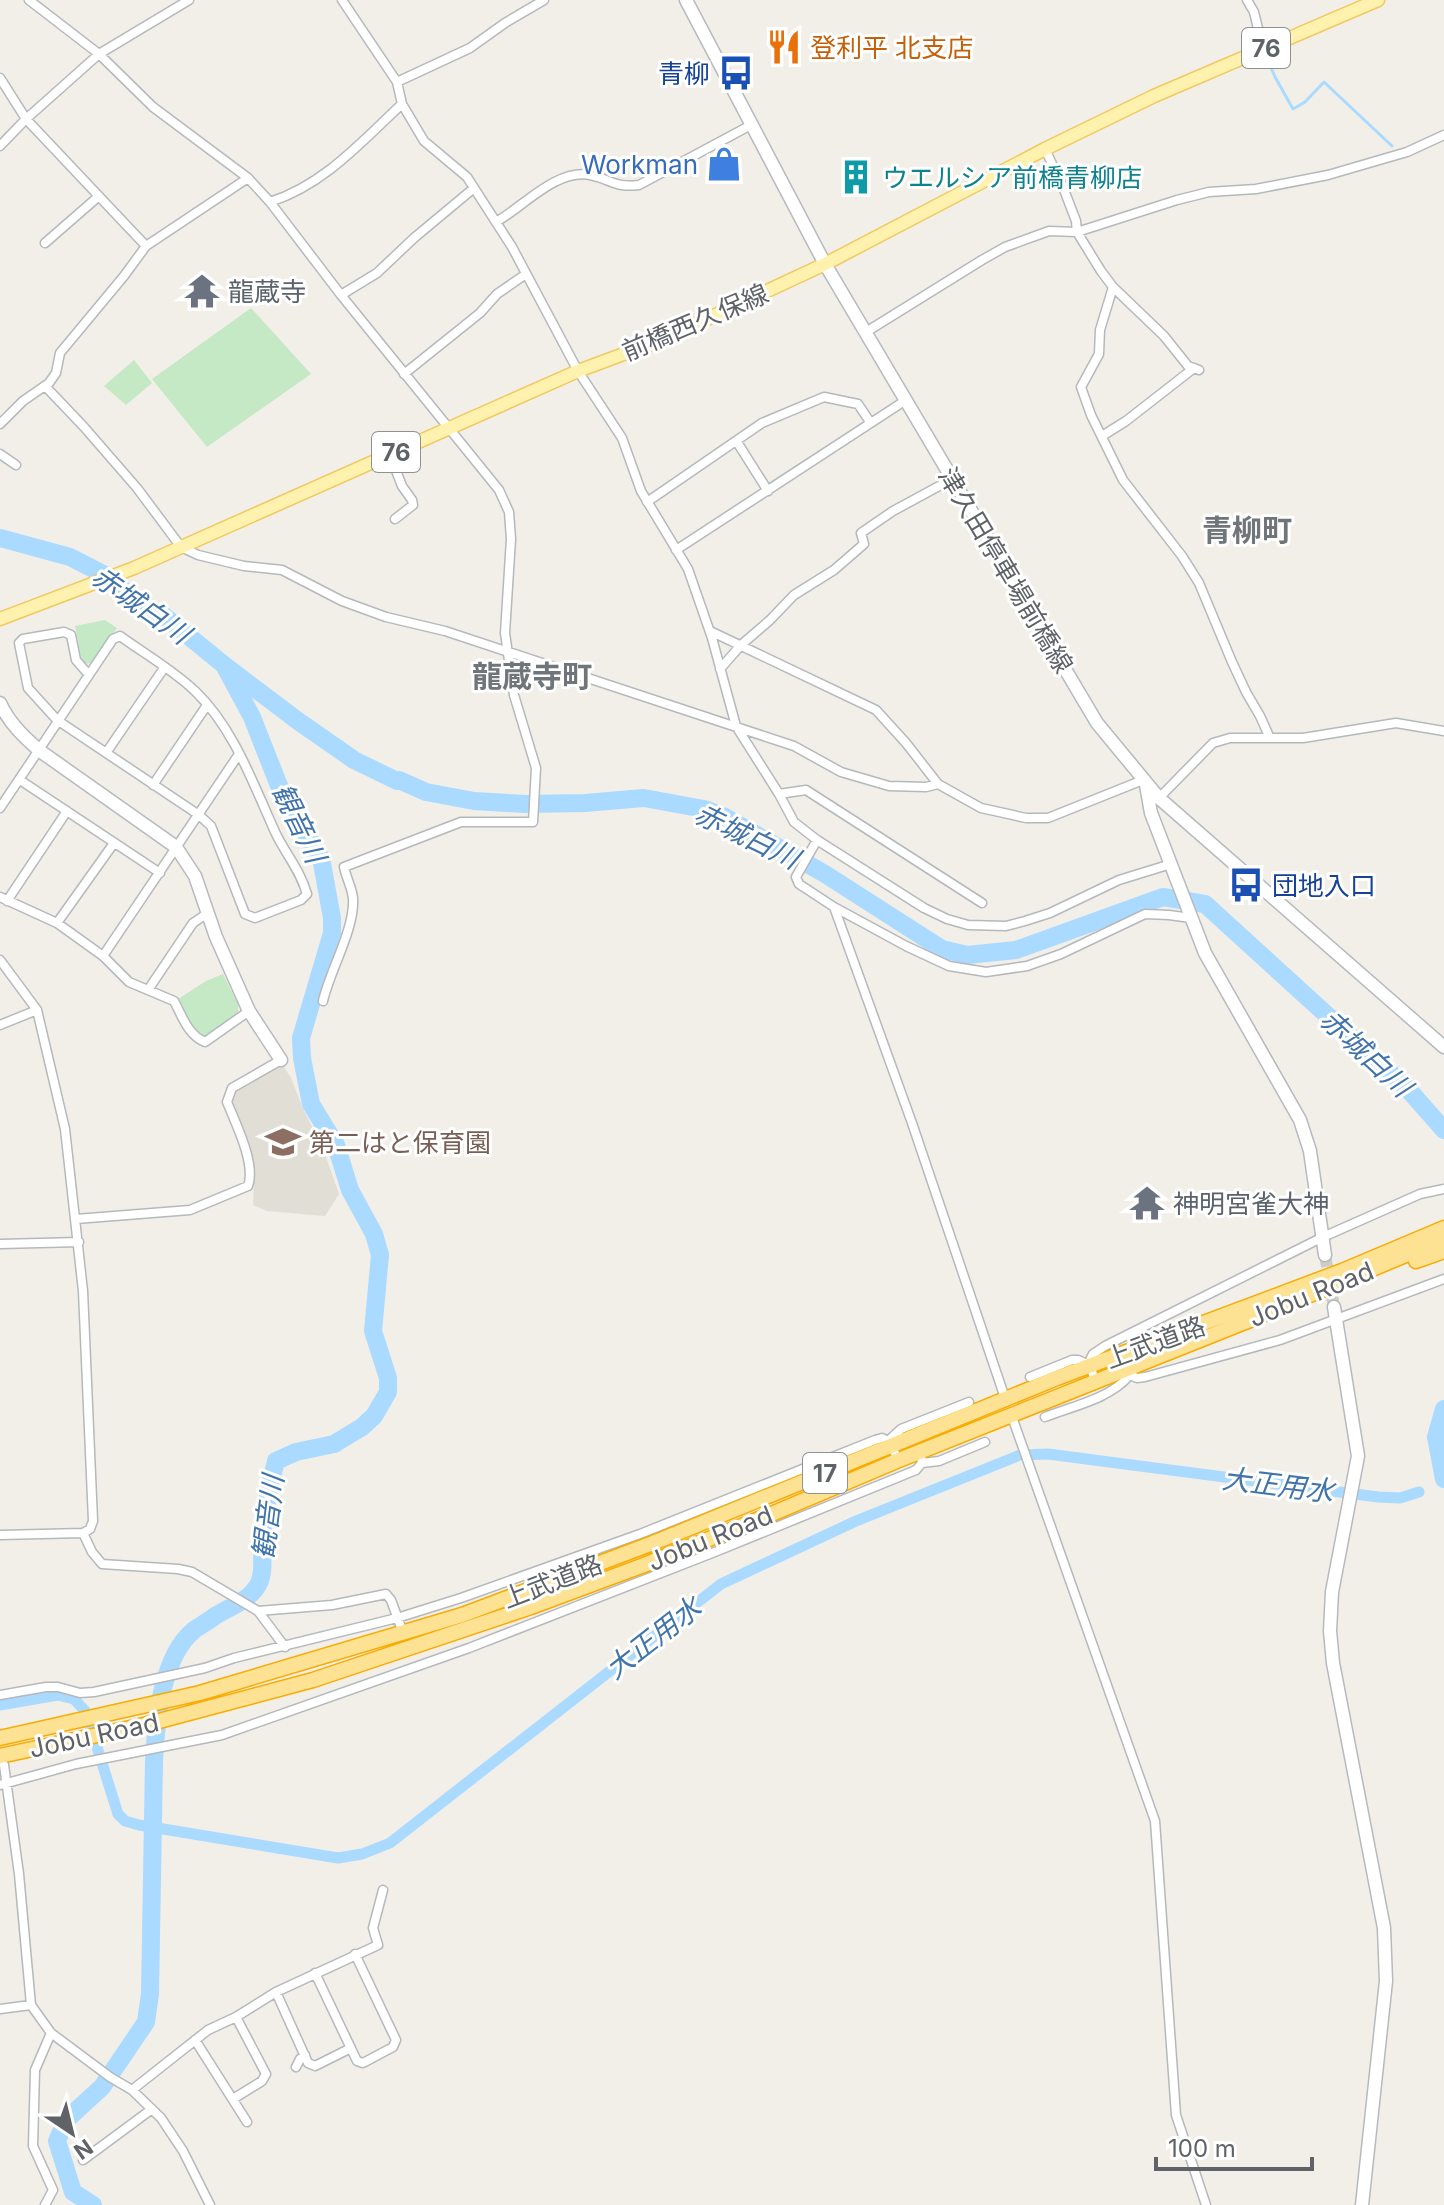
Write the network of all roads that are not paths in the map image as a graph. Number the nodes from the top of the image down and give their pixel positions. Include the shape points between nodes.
1 (29, 0) edge
2 (189, 0) edge
3 (342, 0) edge
4 (544, 0) edge
5 (686, 0) edge
6 (1247, 0) edge
7 (1378, 0) edge
8 (1263, 49) junction
9 (99, 54) junction
10 (0, 78) edge
11 (397, 82) junction
12 (402, 104) junction
13 (26, 119) junction
14 (751, 125) junction
15 (1444, 135) edge
16 (0, 146) edge
17 (1045, 149) junction
18 (248, 178) junction
19 (474, 188) junction
20 (99, 196) junction
21 (270, 202) junction
22 (496, 222) junction
23 (1077, 232) junction
24 (45, 243) dead end
25 (146, 246) junction
26 (825, 264) junction
27 (526, 274) junction
28 (1113, 287) junction
29 (341, 295) junction
30 (866, 332) junction
31 (578, 371) junction
32 (404, 374) junction
33 (45, 386) junction
34 (906, 400) junction
35 (870, 422) junction
36 (0, 424) edge
37 (448, 429) junction
38 (1102, 436) junction
39 (737, 442) junction
40 (0, 454) edge
41 (390, 455) junction
42 (16, 465) dead end
43 (952, 479) junction
44 (768, 491) junction
45 (647, 502) junction
46 (395, 519) dead end
47 (181, 547) junction
48 (676, 550) junction
49 (0, 619) edge
50 (710, 631) junction
51 (741, 645) junction
52 (509, 653) junction
53 (164, 668) junction
54 (720, 669) junction
55 (89, 675) junction
56 (207, 705) junction
57 (1, 710) edge
58 (57, 720) junction
59 (736, 726) junction
60 (1444, 731) edge
61 (1269, 736) junction
62 (40, 751) junction
63 (106, 753) junction
64 (239, 754) junction
65 (20, 780) junction
66 (1144, 781) junction
67 (938, 784) junction
68 (153, 785) junction
69 (779, 794) junction
70 (1159, 798) junction
71 (0, 808) edge
72 (67, 811) junction
73 (199, 815) junction
74 (816, 841) junction
75 (114, 843) junction
76 (176, 847) junction
77 (1172, 868) junction
78 (160, 873) junction
79 (3, 899) edge
80 (982, 903) dead end
81 (834, 907) junction
82 (208, 913) junction
83 (1191, 918) junction
84 (57, 923) junction
85 (103, 956) junction
86 (0, 960) edge
87 (148, 990) junction
88 (323, 1001) dead end
89 (37, 1010) junction
90 (249, 1011) junction
91 (0, 1025) edge
92 (1442, 1042) edge
93 (281, 1060) joint
94 (1444, 1189) edge
95 (76, 1219) junction
96 (1442, 1234) edge
97 (1323, 1237) junction
98 (79, 1242) junction
99 (0, 1244) edge
100 (1325, 1255) tunnel mouth
101 (1444, 1279) edge
102 (1334, 1307) tunnel mouth
103 (1336, 1321) junction
104 (1092, 1373) junction
105 (1124, 1374) junction
106 (1030, 1377) dead end
107 (1006, 1399) junction
108 (969, 1402) dead end
109 (1011, 1414) junction
110 (1045, 1417) dead end
111 (985, 1442) dead end
112 (890, 1443) junction
113 (921, 1457) junction
114 (899, 1460) junction
115 (83, 1533) junction
116 (0, 1535) edge
117 (258, 1611) junction
118 (397, 1618) junction
119 (402, 1630) dead end
120 (285, 1647) junction
121 (414, 1656) dead end
122 (418, 1667) junction
123 (0, 1695) edge
124 (0, 1738) edge
125 (2, 1760) edge
126 (3, 1784) edge
127 (383, 1890) dead end
128 (355, 1954) junction
129 (315, 1973) junction
130 (276, 1992) junction
131 (31, 2005) junction
132 (0, 2009) edge
133 (236, 2017) junction
134 (51, 2033) junction
135 (195, 2040) junction
136 (351, 2048) junction
137 (305, 2055) junction
138 (296, 2067) dead end
139 (132, 2090) junction
140 (233, 2099) junction
141 (152, 2109) junction
142 (247, 2122) dead end
143 (83, 2160) dead end
144 (45, 2205) edge
145 (210, 2205) edge
146 (1206, 2205) edge
147 (1362, 2205) edge

1 - 9 street
2 - 9 street
3 - 11 street
4 - 11 street via 470,48
5 - 14 street, 津久田停車場前橋線
6 - 8 street
7 - 8 main road, 前橋西久保線 / 76
8 - 17 main road, 前橋西久保線 / 76
9 - 13 street
9 - 18 street via 153,107
10 - 13 street
11 - 12 street
12 - 19 street via 424,141
12 - 21 street via 349,156 291,195
13 - 16 street
13 - 20 street
14 - 22 street via 639,185 614,185 590,175 563,176
14 - 26 street, 津久田停車場前橋線
15 - 23 street via 1407,152 1328,175 1209,192
17 - 23 street
17 - 26 main road, 前橋西久保線 / 76
18 - 21 street
18 - 25 street
19 - 22 street
19 - 29 street via 377,273
20 - 24 street
20 - 25 street
21 - 29 street
22 - 27 street
23 - 28 street
23 - 30 street via 1049,231 1005,247
25 - 33 street via 60,353 56,373
26 - 30 street, 津久田停車場前橋線
26 - 31 main road, 前橋西久保線 / 76 via 664,339
27 - 31 street
27 - 32 street
28 - 38 street via 1099,354 1081,387
28 - 38 street via 1188,366 1197,369
29 - 32 street
30 - 34 street, 津久田停車場前橋線
31 - 37 main road, 前橋西久保線 / 76
31 - 45 street via 622,438
32 - 37 street
33 - 36 street
33 - 47 street via 137,488
34 - 35 street
34 - 43 street, 津久田停車場前橋線
35 - 39 street via 858,404 824,397 762,423
35 - 44 street
37 - 41 main road, 前橋西久保線 / 76
37 - 52 street via 499,490 509,512
38 - 61 street via 1123,480 1199,583
39 - 44 street
39 - 45 street
40 - 42 street
41 - 46 street via 413,505
41 - 47 main road, 前橋西久保線 / 76
43 - 51 street via 861,533 864,544 854,554 794,595
43 - 66 street, 津久田停車場前橋線 via 1097,723
44 - 48 street
45 - 48 street
47 - 49 main road, 前橋西久保線 / 76
47 - 52 street via 244,566 282,570 342,601
48 - 50 street
50 - 51 street
50 - 54 street
51 - 54 street
51 - 67 street via 876,710
52 - 59 street
52 - 88 street via 514,695 536,768 533,822 461,822 344,867 353,898 349,928
53 - 55 street via 120,636
53 - 56 street
53 - 63 street
54 - 59 street
55 - 58 street
55 - 58 street via 76,660 71,635 64,632 19,643 28,688
56 - 64 street
56 - 68 street
57 - 62 street
58 - 62 street
58 - 63 street
59 - 67 street via 794,746 841,772 889,786
59 - 69 street
60 - 61 street via 1396,723 1303,738
61 - 70 street via 1213,743
62 - 65 street
62 - 76 street
63 - 68 street
64 - 73 street
64 - 73 street via 307,894 255,918 245,914 211,826
65 - 71 street
65 - 72 street
66 - 67 street via 1048,818 981,808
66 - 70 street, 津久田停車場前橋線
66 - 77 street
68 - 73 street
69 - 74 street via 794,822
69 - 80 street via 806,790
70 - 92 street, 津久田停車場前橋線
72 - 75 street
72 - 79 street
73 - 76 street
74 - 77 street via 924,908 978,926 1025,921 1119,880
74 - 81 street via 796,877
75 - 78 street
75 - 84 street
76 - 78 street
76 - 82 street via 195,876
77 - 83 street
78 - 85 street
79 - 84 street
81 - 83 street via 949,966 986,972 1061,954 1145,914
81 - 107 street
82 - 87 street via 193,923
82 - 90 street
83 - 97 street via 1217,975 1300,1120
84 - 85 street
85 - 87 street via 129,982
86 - 89 street
87 - 90 street via 174,1001 185,1024 205,1042
89 - 91 street
89 - 95 street via 65,1129
90 - 93 street
93 - 95 street via 232,1088 227,1102 241,1136 251,1178 248,1186 190,1210
94 - 97 street via 1420,1194
95 - 98 street
96 - 104 highway, 上武道路 / 17
96 - 105 highway, Jobu Road / 17
97 - 100 street
97 - 104 street via 1105,1346 1093,1354
98 - 99 street
98 - 115 street via 93,1521
101 - 103 street
102 - 103 street
103 - 105 street via 1145,1377
103 - 147 street via 1358,1456 1332,1592 1332,1647 1384,1928 1386,1981
104 - 105 highway, Jobu Road / 17
104 - 106 street via 1072,1360
104 - 107 highway, 上武道路 / 17
104 - 109 highway, Jobu Road / 17
105 - 110 street via 1117,1388
107 - 109 street
107 - 112 highway, 上武道路 / 17
108 - 112 street via 901,1429
109 - 113 highway, Jobu Road / 17
109 - 146 street via 1155,1821 1176,2115
111 - 113 street via 939,1461
112 - 114 street
112 - 118 street via 875,1440 529,1575
112 - 124 highway, 上武道路 / 17 via 653,1543 462,1615 200,1693
113 - 114 highway, Jobu Road / 17
113 - 122 street via 916,1470
114 - 125 highway, Jobu Road / 17 via 717,1536 369,1663 204,1711
115 - 116 street
115 - 117 street via 102,1564 192,1572
117 - 118 street via 386,1594
117 - 120 street
118 - 119 street
118 - 120 street
120 - 123 street via 94,1692 46,1687
121 - 122 street
122 - 126 street via 222,1735
125 - 126 street
126 - 131 street via 19,1874
127 - 128 street via 373,1928 378,1945
128 - 129 street
128 - 136 street via 396,2040 393,2047 363,2063
129 - 130 street
129 - 136 street
130 - 133 street
130 - 137 street
131 - 132 street
131 - 134 street
133 - 135 street
133 - 140 street via 266,2074
134 - 139 street
134 - 144 street via 35,2070 33,2146 53,2190
135 - 139 street
135 - 140 street
136 - 137 street via 315,2066
137 - 138 street
139 - 141 street
140 - 142 street
141 - 143 street
141 - 145 street via 183,2151

